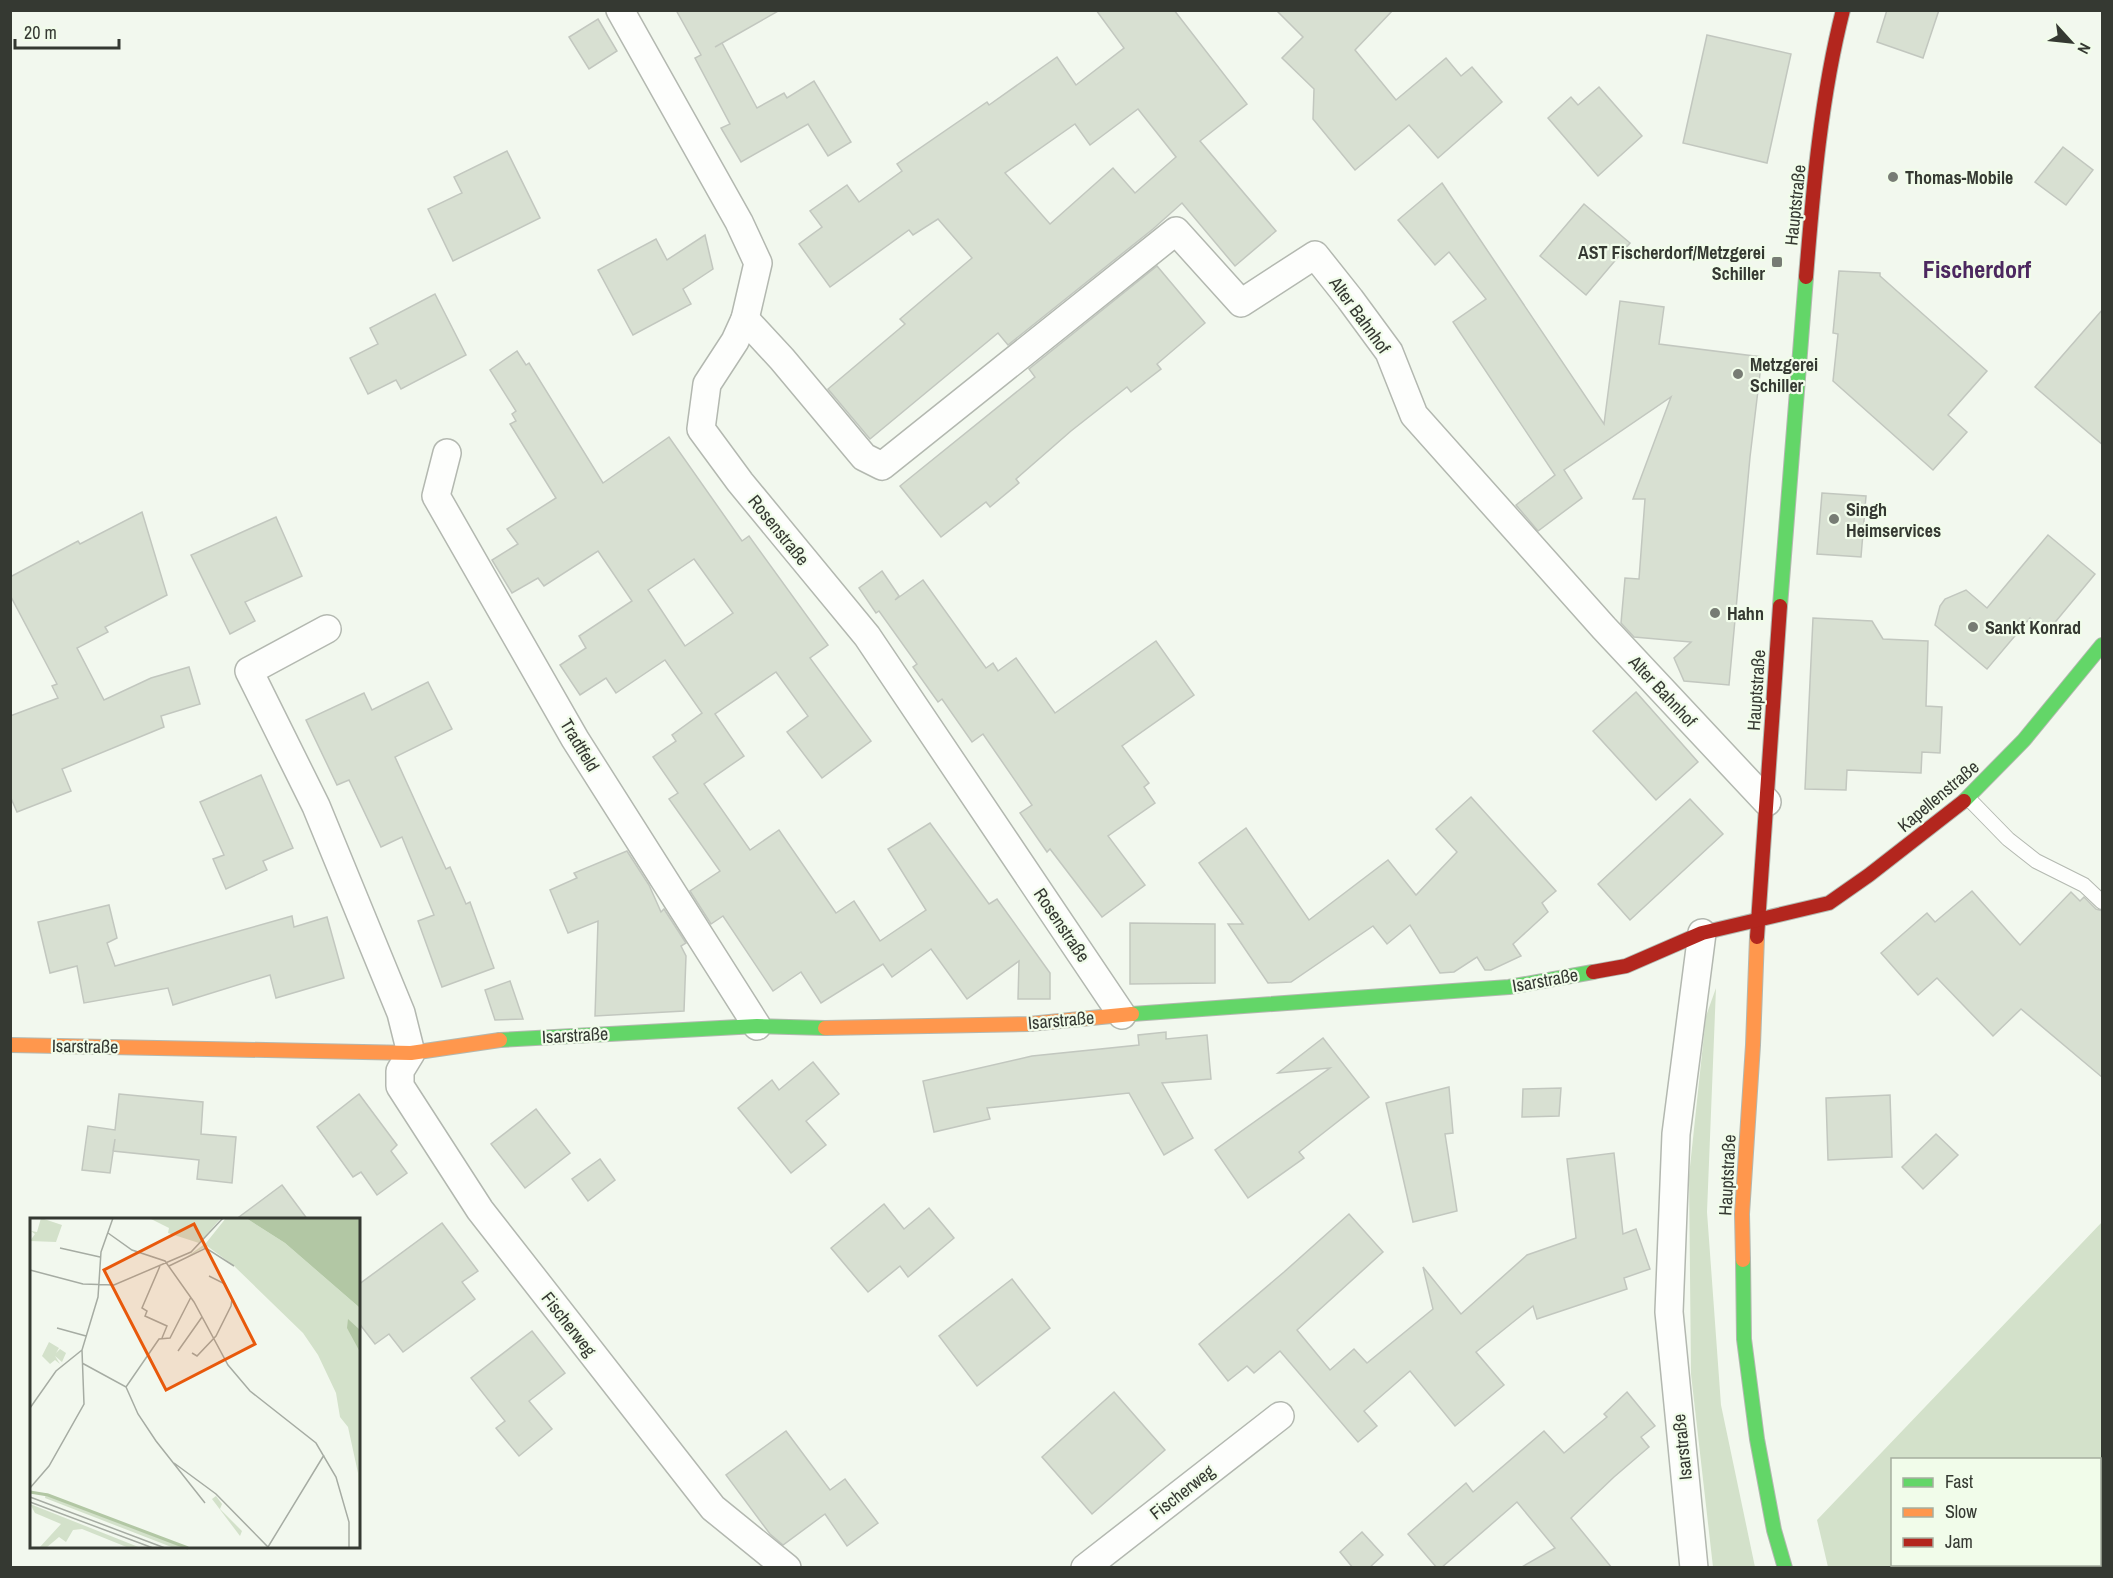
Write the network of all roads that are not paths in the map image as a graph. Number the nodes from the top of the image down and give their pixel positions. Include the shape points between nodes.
1 (620, 10) edge
2 (1843, 10) edge
3 (745, 319) junction
4 (447, 453) dead end
5 (327, 629) dead end
6 (2103, 645) edge
7 (1968, 798) junction
8 (1767, 802) junction
9 (2103, 902) edge
10 (1758, 920) junction
11 (1702, 933) junction
12 (1122, 1015) junction
13 (757, 1026) junction
14 (10, 1045) edge
15 (411, 1053) junction
16 (1280, 1416) dead end
17 (787, 1568) edge
18 (1084, 1568) edge
19 (1694, 1568) edge
20 (1785, 1568) edge

1 - 3 street, Rosenstraße via 758,263
2 - 8 street, Hauptstraße via 1813,189
3 - 8 street, Alter Bahnhof via 864,457 882,466 1176,231 1241,303 1315,255 1389,352 1414,415 1604,628
3 - 12 street, Rosenstraße via 707,384 701,429 867,636
4 - 13 street, Tradtfeld via 436,496 575,739
5 - 15 street via 249,671 316,806 401,1013
6 - 7 street, Kapellenstraße via 2024,740
7 - 9 lane via 2036,861 2084,885
7 - 10 street, Kapellenstraße via 1829,903
8 - 10 street, Hauptstraße
10 - 11 street, Isarstraße
10 - 20 street, Hauptstraße via 1742,1214 1744,1338 1757,1439
11 - 12 street, Isarstraße via 1626,966 1509,987
11 - 19 street, Isarstraße via 1676,1134 1669,1312
12 - 13 street, Isarstraße via 1029,1024
13 - 15 street, Isarstraße via 508,1039
14 - 15 street, Isarstraße
15 - 17 street, Fischerweg via 400,1071 400,1086 480,1210 713,1508
16 - 18 street, Fischerweg

